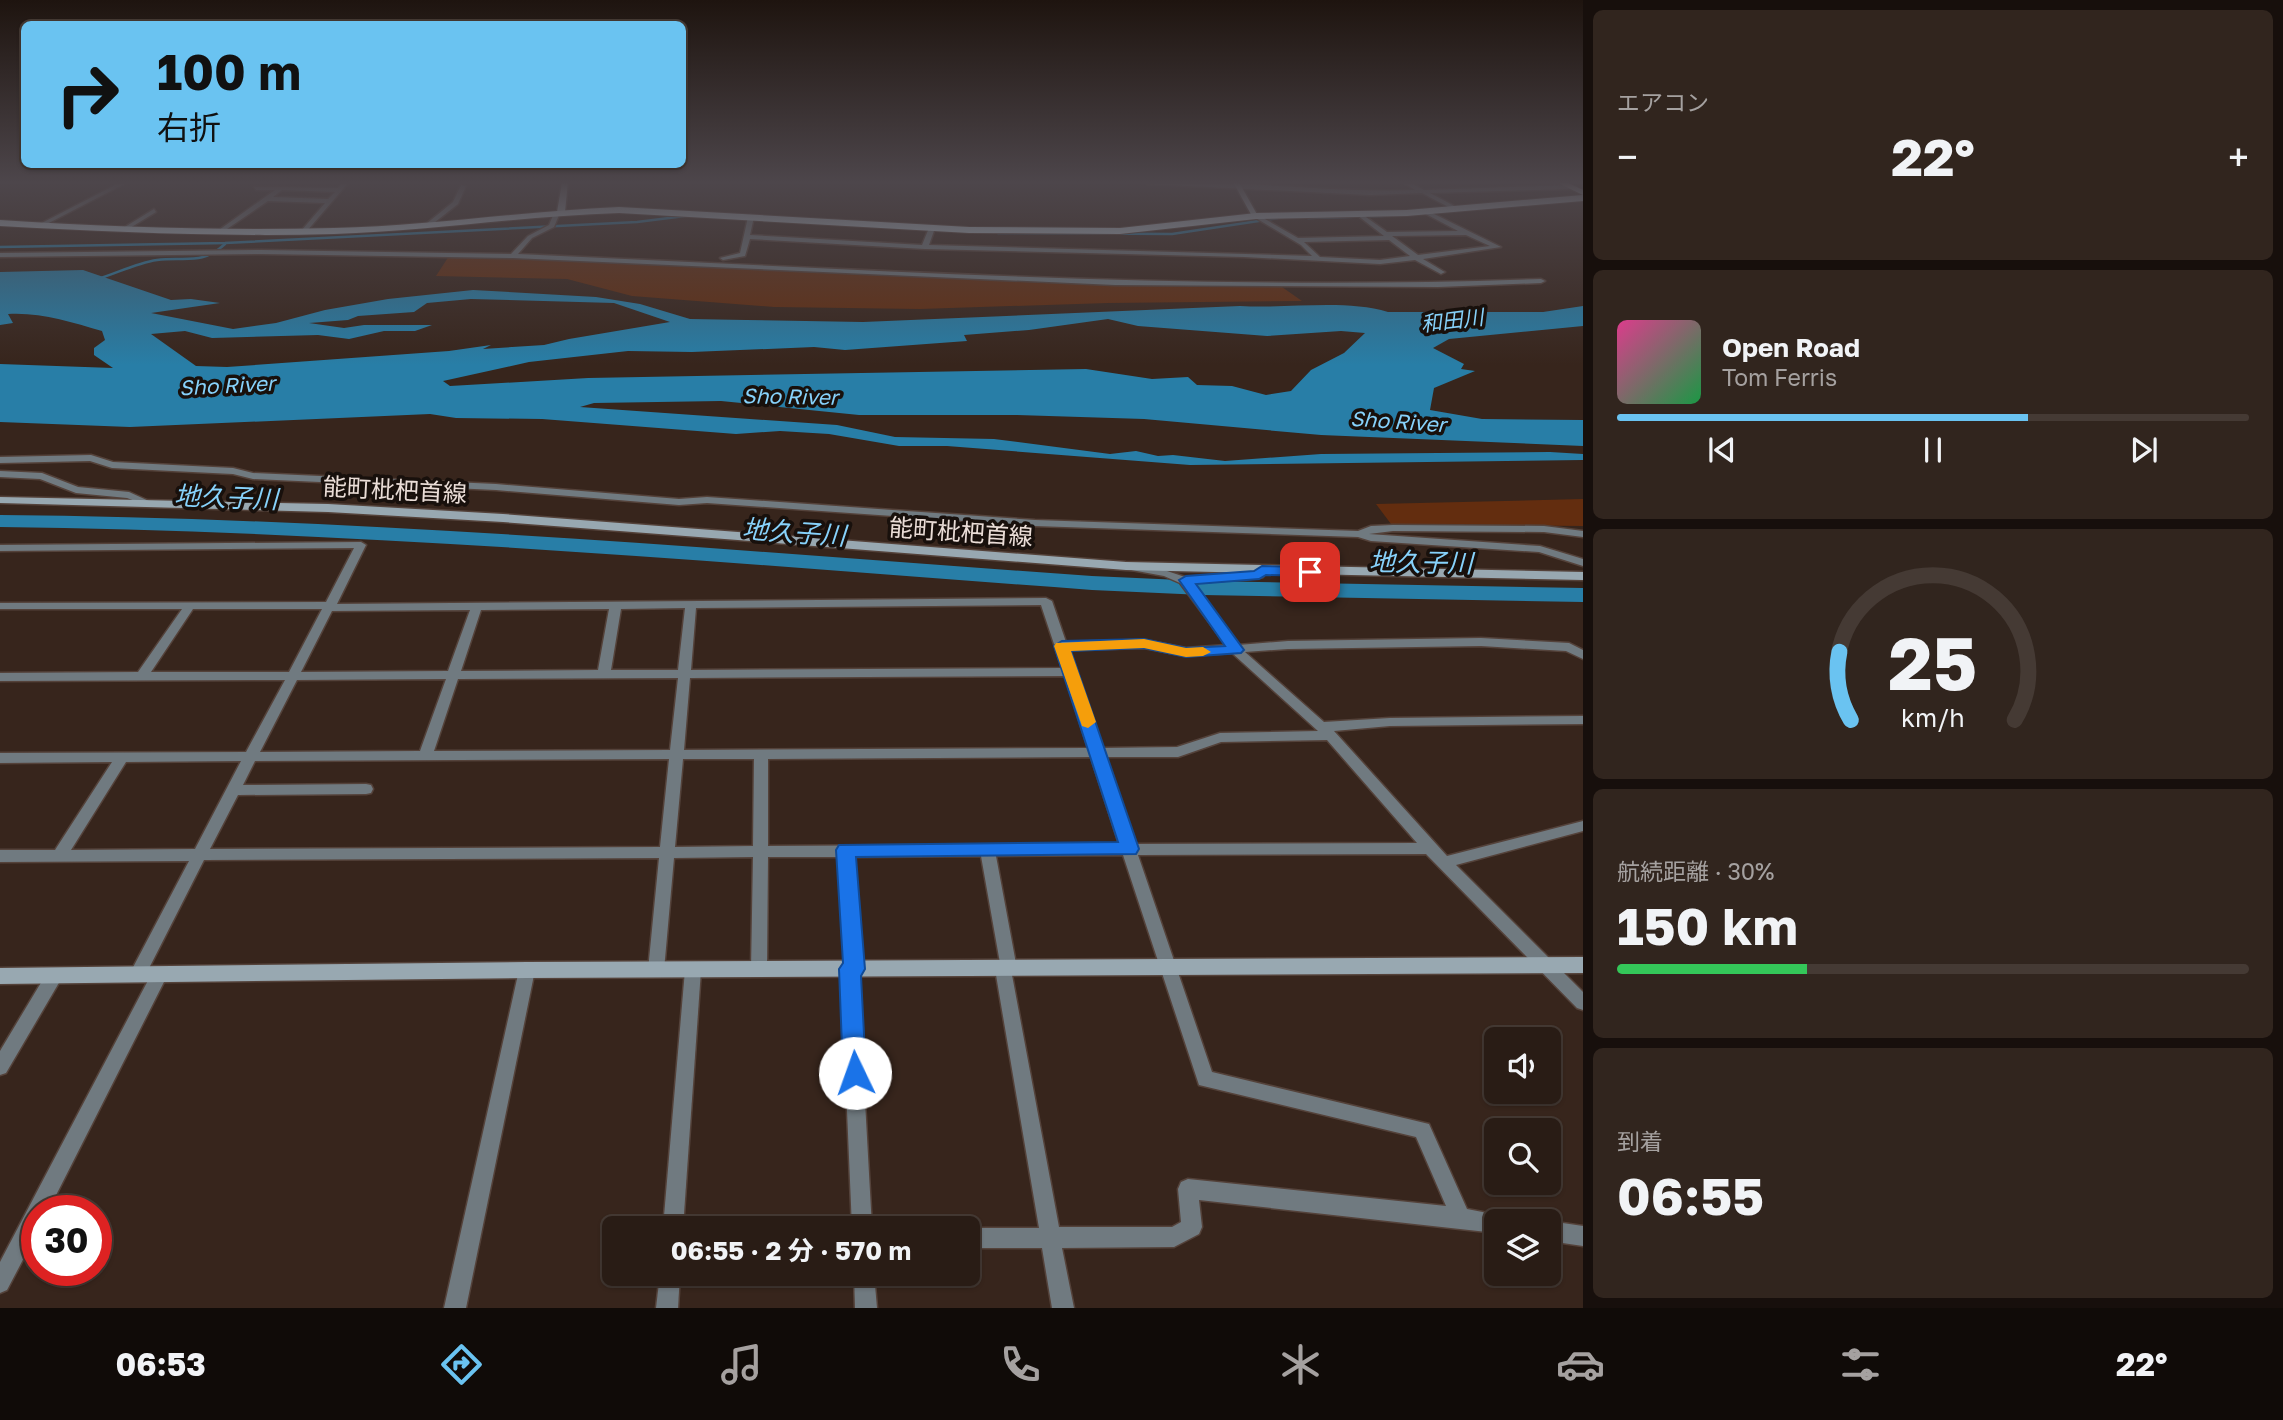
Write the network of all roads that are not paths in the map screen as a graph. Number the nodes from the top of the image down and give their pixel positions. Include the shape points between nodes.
1 (525, 243) edge
2 (745, 243) edge
3 (854, 243) edge
4 (926, 243) edge
5 (1299, 243) edge
6 (1397, 243) edge
7 (1489, 243) edge
8 (925, 247) junction
9 (0, 255) edge
10 (513, 256) junction
11 (1417, 258) junction
12 (1318, 259) junction
13 (661, 260) junction
14 (1441, 272) dead end
15 (1541, 281) dead end
16 (0, 460) edge
17 (0, 474) edge
18 (0, 500) edge
19 (146, 502) junction
20 (1359, 534) junction
21 (1583, 534) edge
22 (0, 548) edge
23 (1583, 563) edge
24 (1126, 566) junction
25 (1262, 570) junction
26 (1583, 576) edge
27 (1186, 580) junction
28 (691, 603) junction
29 (616, 604) junction
30 (0, 606) edge
31 (190, 606) junction
32 (332, 606) junction
33 (477, 606) junction
34 (1062, 646) junction
35 (1236, 650) junction
36 (1583, 655) edge
37 (1071, 671) junction
38 (685, 673) junction
39 (604, 674) junction
40 (451, 675) junction
41 (293, 676) junction
42 (0, 677) edge
43 (141, 677) junction
44 (1583, 720) edge
45 (1326, 731) junction
46 (1098, 753) junction
47 (675, 754) junction
48 (761, 754) junction
49 (122, 757) junction
50 (251, 757) junction
51 (425, 757) junction
52 (0, 758) edge
53 (366, 789) dead end
54 (234, 790) junction
55 (1583, 826) edge
56 (1430, 848) junction
57 (987, 849) junction
58 (1130, 849) junction
59 (761, 850) junction
60 (846, 850) junction
61 (667, 851) junction
62 (60, 855) junction
63 (0, 856) edge
64 (201, 856) junction
65 (1444, 862) junction
66 (1547, 965) junction
67 (1583, 965) edge
68 (1168, 967) junction
69 (759, 969) junction
70 (852, 969) junction
71 (1006, 969) junction
72 (527, 970) junction
73 (656, 970) junction
74 (693, 970) junction
75 (137, 975) junction
76 (0, 976) edge
77 (54, 976) junction
78 (159, 976) junction
79 (1583, 1003) edge
80 (0, 1067) edge
81 (45, 1195) edge
82 (674, 1216) edge
83 (862, 1216) edge
84 (1461, 1218) junction
85 (1484, 1221) edge
86 (1561, 1233) edge
87 (1583, 1236) edge
88 (980, 1238) edge
89 (1051, 1238) junction
90 (21, 1242) edge
91 (0, 1283) edge
92 (669, 1286) edge
93 (865, 1286) edge
94 (455, 1308) edge
95 (667, 1308) edge
96 (866, 1308) edge
97 (1063, 1308) edge

1 - 10 street
2 - 13 street via 743,255
3 - 8 street
4 - 8 street
5 - 12 street
6 - 11 street
7 - 11 street via 1498,247
8 - 12 street
9 - 10 street via 275,252
10 - 13 street
11 - 12 street via 1380,262
11 - 14 street
13 - 15 street via 1104,283 1438,285
16 - 20 street via 91,458 112,465 233,471 253,477 496,487 1035,523
17 - 19 street via 42,475 76,490 129,495
18 - 19 main road, 能町枇杷首線
19 - 24 main road, 能町枇杷首線 via 503,518
20 - 21 street via 1392,528 1544,529
20 - 23 street via 1540,549
22 - 32 street via 361,545
24 - 25 main road, 能町枇杷首線
24 - 27 street
25 - 26 main road, 能町枇杷首線
25 - 27 street via 1259,575
27 - 35 street
28 - 29 street
28 - 34 street via 1046,601
28 - 38 street
29 - 33 street
29 - 39 street
30 - 31 street
31 - 32 street
31 - 43 street
32 - 33 street
32 - 41 street
33 - 40 street
34 - 35 street via 1144,644 1186,653
34 - 37 street
35 - 36 street via 1481,642 1569,647
35 - 45 street
37 - 38 street
37 - 46 street
38 - 39 street
38 - 47 street
39 - 40 street
40 - 41 street
40 - 51 street
41 - 43 street
41 - 50 street
42 - 43 street
44 - 45 street via 1390,722
45 - 46 street via 1220,738 1178,752
45 - 56 street
46 - 48 street
46 - 58 street
47 - 48 street
47 - 51 street
47 - 61 street
48 - 59 street
49 - 50 street
49 - 52 street
49 - 62 street
50 - 51 street
50 - 54 street
53 - 54 street
54 - 64 street
55 - 65 street
56 - 58 street
56 - 65 street
57 - 58 street
57 - 60 street
57 - 71 street
58 - 68 street
59 - 60 street
59 - 61 street
59 - 69 street
60 - 70 street
61 - 64 street
61 - 73 street
62 - 63 street
62 - 64 street
64 - 75 street
65 - 66 street
66 - 67 main road
66 - 68 main road
66 - 79 street
68 - 71 main road
68 - 84 street via 1205,1079 1422,1130
69 - 70 main road
69 - 74 main road
70 - 71 main road
70 - 83 street
71 - 89 street
72 - 73 main road
72 - 78 main road
72 - 94 street
73 - 74 main road
74 - 82 street
75 - 77 main road
75 - 78 main road
76 - 77 main road
77 - 80 street
78 - 81 street
84 - 85 street
84 - 89 street via 1188,1189 1192,1227 1174,1237
86 - 87 street
88 - 89 street
89 - 97 street
90 - 91 street
92 - 95 street
93 - 96 street

